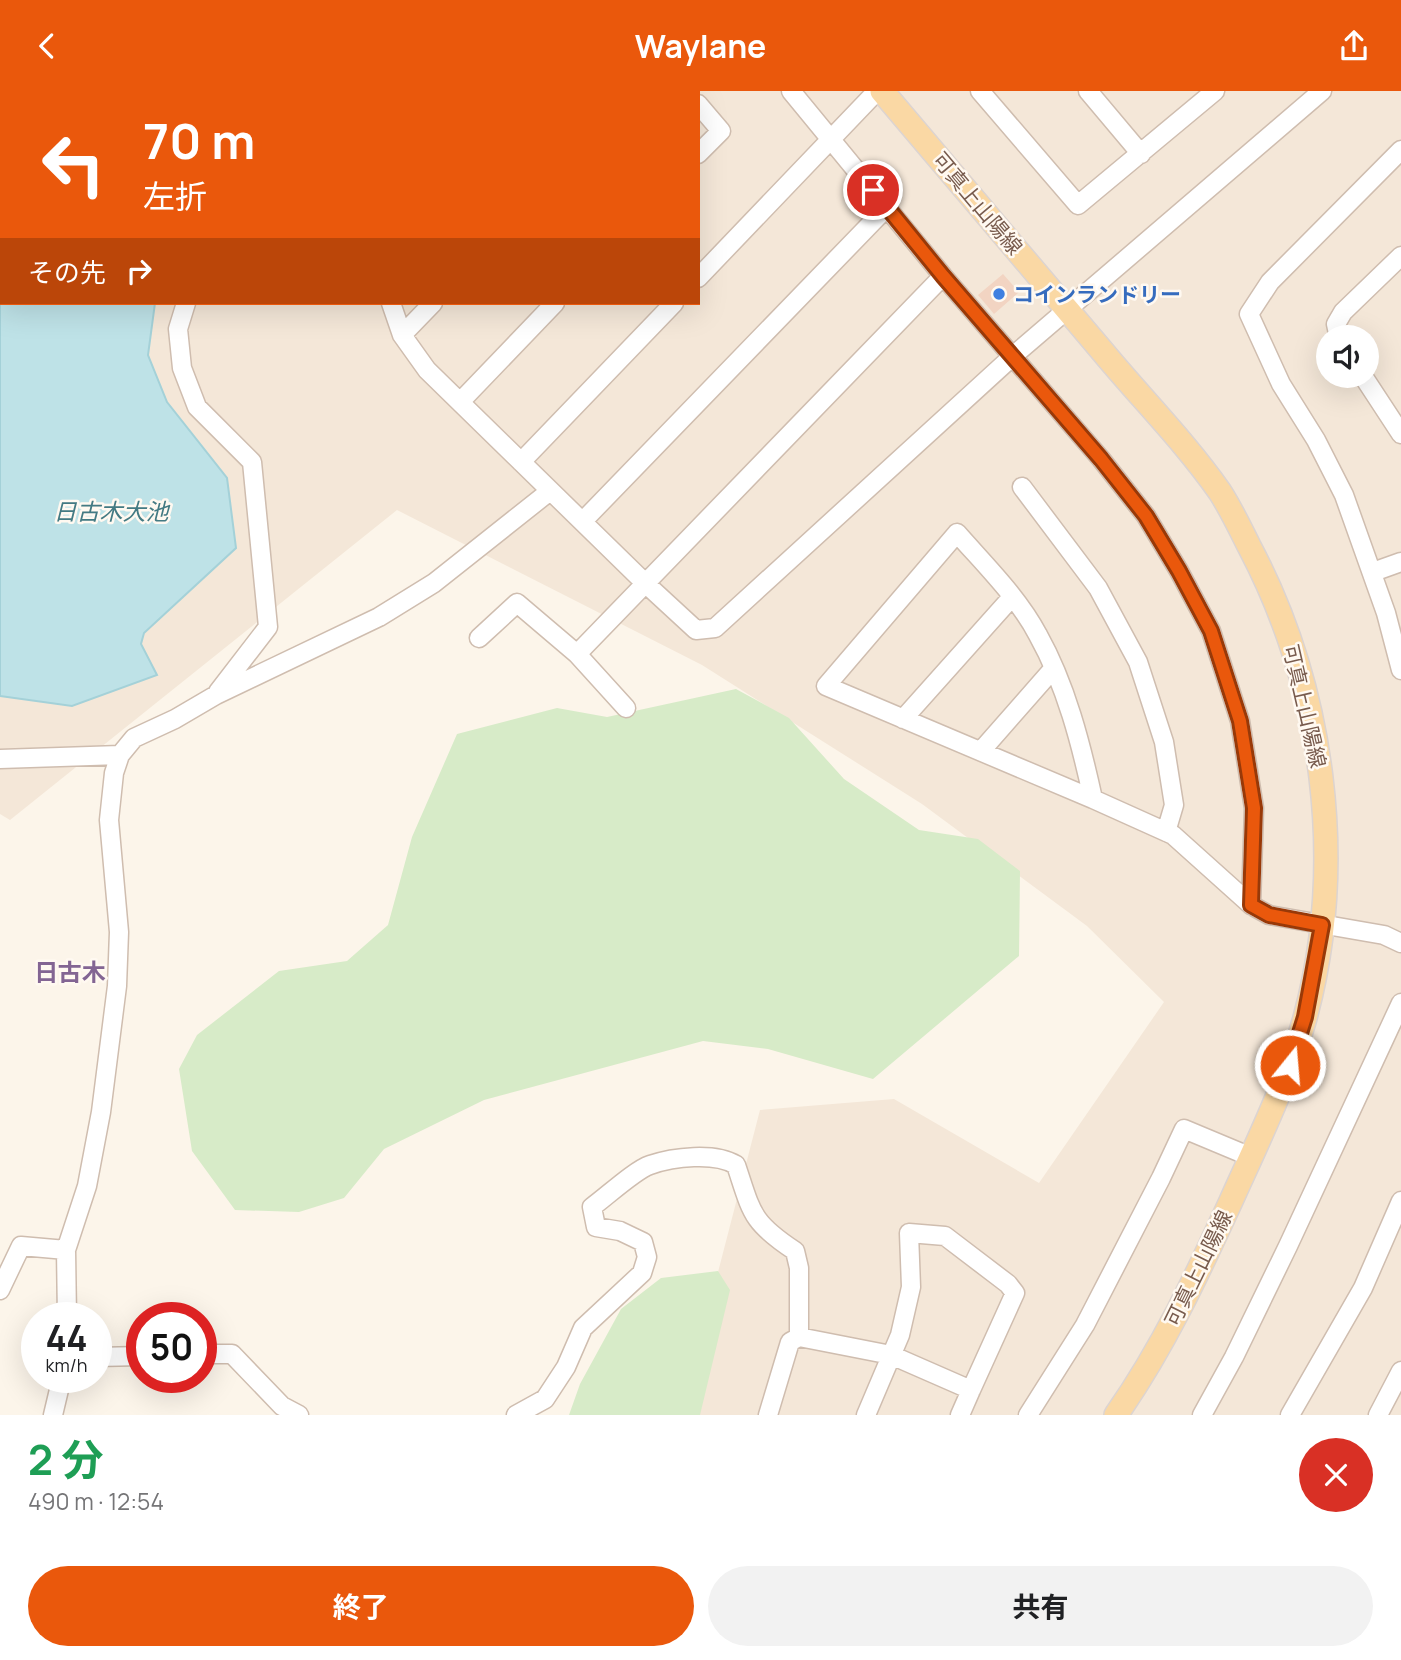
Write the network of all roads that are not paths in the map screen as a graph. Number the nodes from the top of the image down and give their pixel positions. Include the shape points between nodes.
1 (791, 91) edge
2 (880, 91) edge
3 (980, 91) edge
4 (1088, 91) edge
5 (1322, 91) edge
6 (1205, 94) edge
7 (700, 106) edge
8 (831, 139) junction
9 (700, 152) edge
10 (1141, 154) junction
11 (1398, 160) edge
12 (887, 207) junction
13 (1401, 257) edge
14 (700, 276) edge
15 (943, 276) junction
16 (185, 305) edge
17 (392, 305) edge
18 (431, 305) edge
19 (553, 305) edge
20 (672, 305) edge
21 (1068, 308) junction
22 (1336, 325) edge
23 (402, 335) junction
24 (1013, 356) junction
25 (1371, 388) edge
26 (460, 403) junction
27 (1401, 434) edge
28 (521, 462) junction
29 (1022, 487) dead end
30 (550, 491) junction
31 (583, 521) junction
32 (1401, 562) edge
33 (1373, 572) junction
34 (645, 583) junction
35 (1012, 597) junction
36 (479, 638) dead end
37 (577, 654) junction
38 (1053, 669) junction
39 (1401, 670) edge
40 (216, 695) junction
41 (626, 708) dead end
42 (903, 719) junction
43 (981, 751) junction
44 (120, 755) junction
45 (0, 759) edge
46 (1093, 799) junction
47 (1166, 832) junction
48 (1251, 905) junction
49 (1322, 925) junction
50 (1401, 943) edge
51 (1401, 1003) edge
52 (1251, 1157) junction
53 (1401, 1201) edge
54 (66, 1250) junction
55 (0, 1290) edge
56 (67, 1302) edge
57 (799, 1337) junction
58 (217, 1354) edge
59 (891, 1355) junction
60 (1401, 1371) edge
61 (971, 1390) junction
62 (58, 1393) edge
63 (53, 1415) edge
64 (299, 1415) edge
65 (516, 1415) edge
66 (768, 1415) edge
67 (866, 1415) edge
68 (960, 1415) edge
69 (1028, 1415) edge
70 (1116, 1415) edge
71 (1202, 1415) edge
72 (1290, 1415) edge
73 (1378, 1415) edge

1 - 8 street
2 - 8 street
2 - 21 main road, 可真上山陽線
3 - 10 street via 1078,205
4 - 10 street
5 - 21 street
6 - 10 street
7 - 9 street via 721,131
8 - 12 street
8 - 14 street
11 - 33 street via 1270,282 1249,314 1281,384 1344,495
12 - 15 street
12 - 31 street
13 - 22 street via 1343,312
15 - 24 street
15 - 34 street
16 - 40 street via 178,329 182,368 197,407 252,462 268,627
17 - 23 street
18 - 23 street
19 - 26 street
20 - 28 street
21 - 24 street
21 - 49 main road, 可真上山陽線 via 1220,493 1265,575 1304,688 1322,780
23 - 26 street via 427,370
24 - 34 street via 715,628 696,630
24 - 48 street via 1146,516 1211,631 1240,721 1254,808
25 - 27 street
26 - 28 street
28 - 30 street
29 - 47 street via 1098,588 1138,662 1164,742 1174,805
30 - 31 street
30 - 40 street via 434,583 390,610
31 - 34 street
32 - 33 street
33 - 39 street
34 - 37 street
35 - 38 street via 1038,635
35 - 42 street
35 - 42 street via 957,533 826,686
36 - 37 street via 517,603
37 - 41 street
38 - 43 street
38 - 46 street via 1078,731
40 - 44 street via 134,737
42 - 43 street
43 - 46 street
44 - 45 street
44 - 54 street via 109,820 119,932 117,986 87,1186
46 - 47 street
47 - 48 street
48 - 49 street via 1269,915
49 - 50 street via 1384,935
49 - 52 main road, 可真上山陽線 via 1305,1017 1272,1113
51 - 71 street via 1288,1247
52 - 69 street via 1184,1129 1085,1325
52 - 70 main road, 可真上山陽線 via 1170,1327
53 - 72 street via 1363,1288
54 - 55 street via 20,1246
54 - 56 street
57 - 59 street
57 - 65 street via 795,1251 767,1233 752,1214 736,1165 724,1157 700,1156 648,1165 592,1207 596,1227 643,1242 647,1257 642,1273 583,1328 545,1399
57 - 66 street via 790,1342
58 - 64 street via 232,1354 282,1406
59 - 61 street
59 - 61 street via 911,1287 909,1233 945,1236 1015,1293
59 - 67 street
60 - 73 street
61 - 68 street
62 - 63 street

